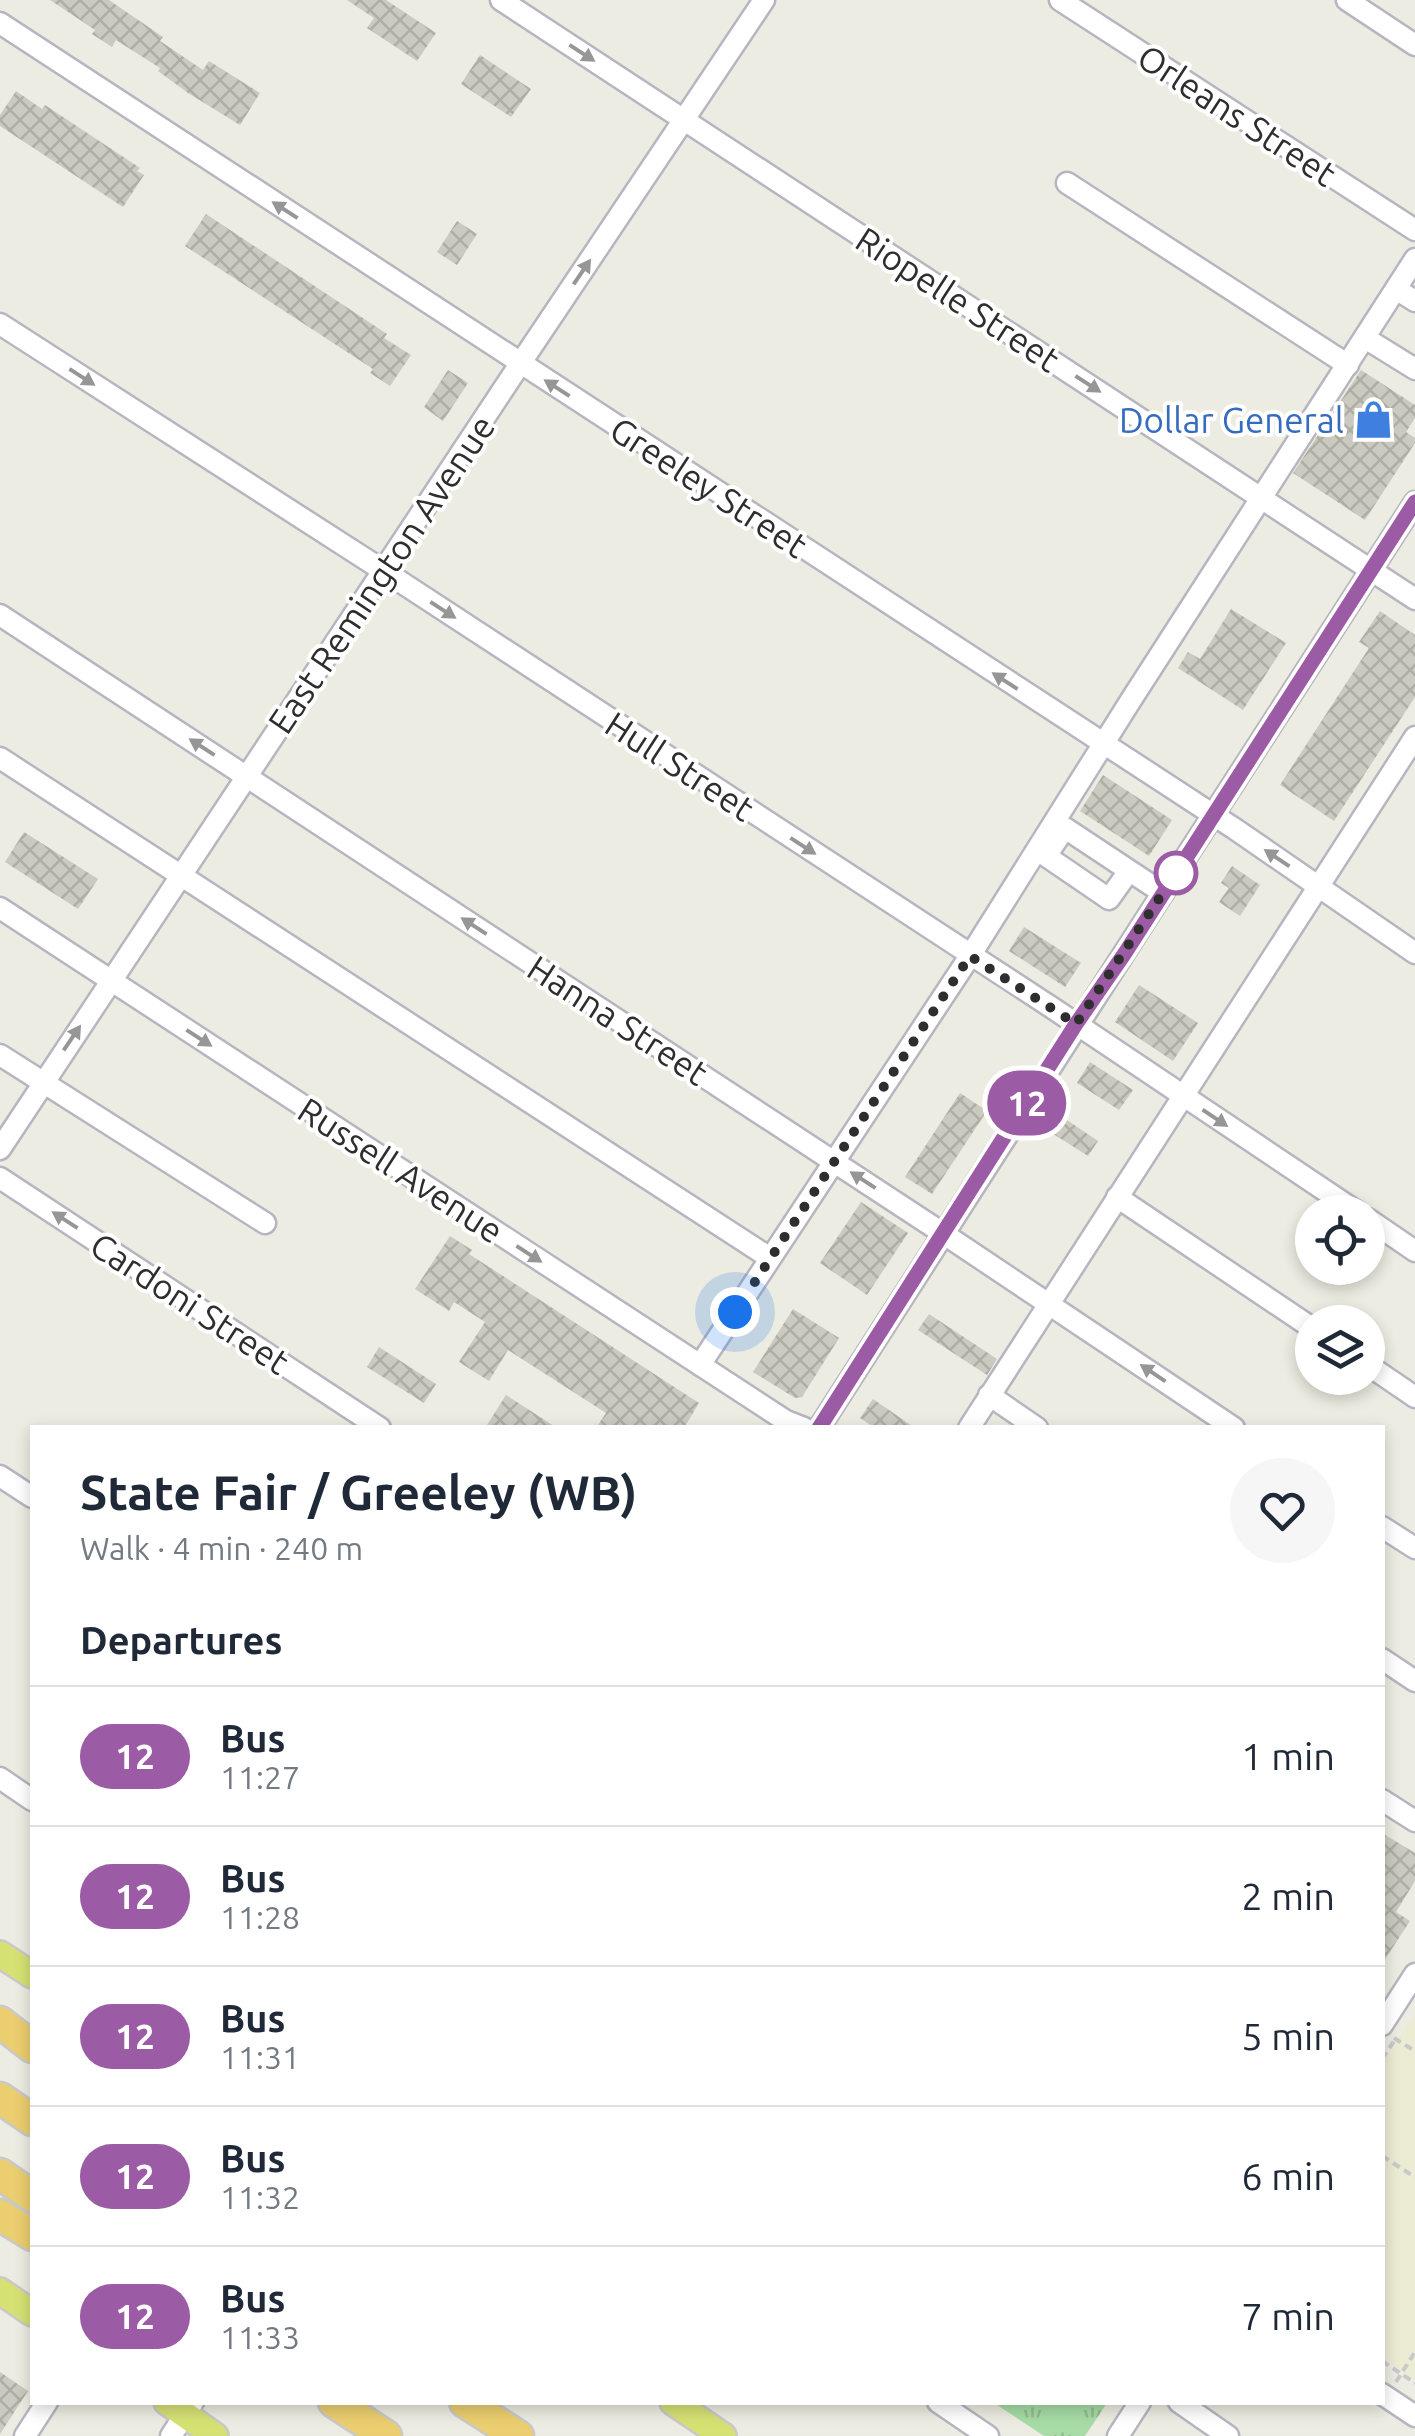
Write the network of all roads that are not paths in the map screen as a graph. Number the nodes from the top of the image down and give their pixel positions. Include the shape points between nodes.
1 (500, 0) edge
2 (764, 0) edge
3 (1060, 0) edge
4 (1347, 0) edge
5 (0, 23) edge
6 (1415, 45) edge
7 (684, 120) junction
8 (1067, 184) dead end
9 (1415, 230) edge
10 (1415, 259) edge
11 (1396, 289) junction
12 (1415, 301) edge
13 (0, 324) edge
14 (1365, 338) junction
15 (520, 364) junction
16 (1348, 365) junction
17 (1415, 369) edge
18 (1262, 498) junction
19 (1415, 502) edge
20 (1372, 570) junction
21 (384, 571) junction
22 (1415, 598) edge
23 (0, 614) edge
24 (1415, 737) edge
25 (1104, 745) junction
26 (0, 758) edge
27 (1407, 767) edge
28 (246, 776) junction
29 (1212, 816) junction
30 (1129, 871) dead end
31 (180, 876) junction
32 (1320, 887) junction
33 (1163, 893) junction
34 (0, 908) edge
35 (1415, 954) edge
36 (970, 956) junction
37 (110, 980) junction
38 (1076, 1024) junction
39 (0, 1055) edge
40 (42, 1083) junction
41 (1183, 1096) junction
42 (0, 1149) edge
43 (833, 1161) junction
44 (0, 1178) edge
45 (1332, 1195) edge
46 (1118, 1197) junction
47 (265, 1224) dead end
48 (1385, 1231) edge
49 (944, 1234) junction
50 (1415, 1251) edge
51 (770, 1258) junction
52 (1048, 1303) junction
53 (1295, 1317) edge
54 (700, 1365) junction
55 (1385, 1376) edge
56 (989, 1396) junction
57 (1415, 1396) edge
58 (375, 1425) edge
59 (795, 1425) edge
60 (821, 1425) edge
61 (971, 1425) edge
62 (1032, 1425) edge
63 (1230, 1425) edge
64 (0, 1476) edge
65 (30, 1496) edge
66 (1385, 1528) edge
67 (1415, 1548) edge
68 (1385, 1661) edge
69 (1415, 1680) edge
70 (0, 1778) edge
71 (30, 1799) edge
72 (1385, 1802) edge
73 (1415, 1822) edge
74 (0, 1954) edge
75 (30, 1974) edge
76 (1415, 1974) edge
77 (0, 2022) edge
78 (1385, 2023) edge
79 (30, 2045) edge
80 (0, 2098) edge
81 (30, 2119) edge
82 (0, 2174) edge
83 (30, 2195) edge
84 (0, 2215) edge
85 (30, 2234) edge
86 (0, 2291) edge
87 (30, 2312) edge
88 (1385, 2395) edge
89 (44, 2405) edge
90 (339, 2405) edge
91 (470, 2405) edge
92 (481, 2405) edge
93 (677, 2405) edge
94 (942, 2405) edge
95 (1138, 2405) edge
96 (1183, 2405) edge
97 (179, 2414) edge
98 (1415, 2416) edge
99 (516, 2435) edge
100 (25, 2436) edge
101 (216, 2436) edge
102 (386, 2436) edge
103 (723, 2436) edge
104 (988, 2436) edge
105 (1118, 2436) edge
106 (1228, 2436) edge

1 -> 7 street, Riopelle Street
2 - 7 street, East Remington Avenue
3 - 9 street, Orleans Street
4 - 6 street
15 -> 5 street, Greeley Street
15 -> 7 street, East Remington Avenue
7 -> 18 street, Riopelle Street
8 - 16 street
10 - 11 street
11 - 12 street
11 - 14 street
13 -> 21 street, Hull Street
14 - 16 street
14 - 17 street
15 - 21 street, East Remington Avenue
25 -> 15 street, Greeley Street
16 - 18 street
18 - 20 street, Riopelle Street
18 - 25 street
19 - 20 street
20 - 22 street, Riopelle Street
20 - 29 street
21 - 28 street, East Remington Avenue
21 -> 36 street, Hull Street
28 -> 23 street, Hanna Street
24 - 27 street
25 - 29 street, Greeley Street
25 - 36 street
26 - 31 street
27 - 32 street
28 - 31 street, East Remington Avenue
43 -> 28 street, Hanna Street
32 -> 29 street, Greeley Street
29 - 33 street
30 - 33 street
31 - 37 street, East Remington Avenue
31 - 51 street
32 - 35 street, Greeley Street
32 - 41 street
33 - 38 street
34 - 37 street, Russell Avenue
36 - 38 street, Hull Street
36 - 43 street
40 -> 37 street, East Remington Avenue
37 -> 54 street, Russell Avenue
38 - 41 street, Hull Street
38 - 49 street
39 - 40 street
40 - 42 street, East Remington Avenue
40 - 47 street
41 -> 45 street, Hull Street
41 - 46 street
49 -> 43 street, Hanna Street
43 - 51 street
58 -> 44 street, Cardoni Street
46 - 52 street
46 - 53 street
48 - 50 street
49 - 52 street, Hanna Street
49 - 60 street
51 - 54 street
52 - 56 street
63 -> 52 street, Hanna Street
54 - 59 street, Russell Avenue
55 - 57 street
56 - 61 street
56 - 62 street
64 - 65 street
66 - 67 street
68 - 69 street
70 - 71 street
72 - 73 street
74 - 75 main road
76 - 78 street
77 - 79 highway
80 - 81 highway
82 - 83 highway
84 - 85 highway
86 - 87 main road
88 - 98 street
89 - 100 street
90 - 102 highway
91 - 99 highway
92 - 99 highway
93 - 103 main road
94 - 104 street
95 - 105 street
96 - 106 street
97 - 101 main road

